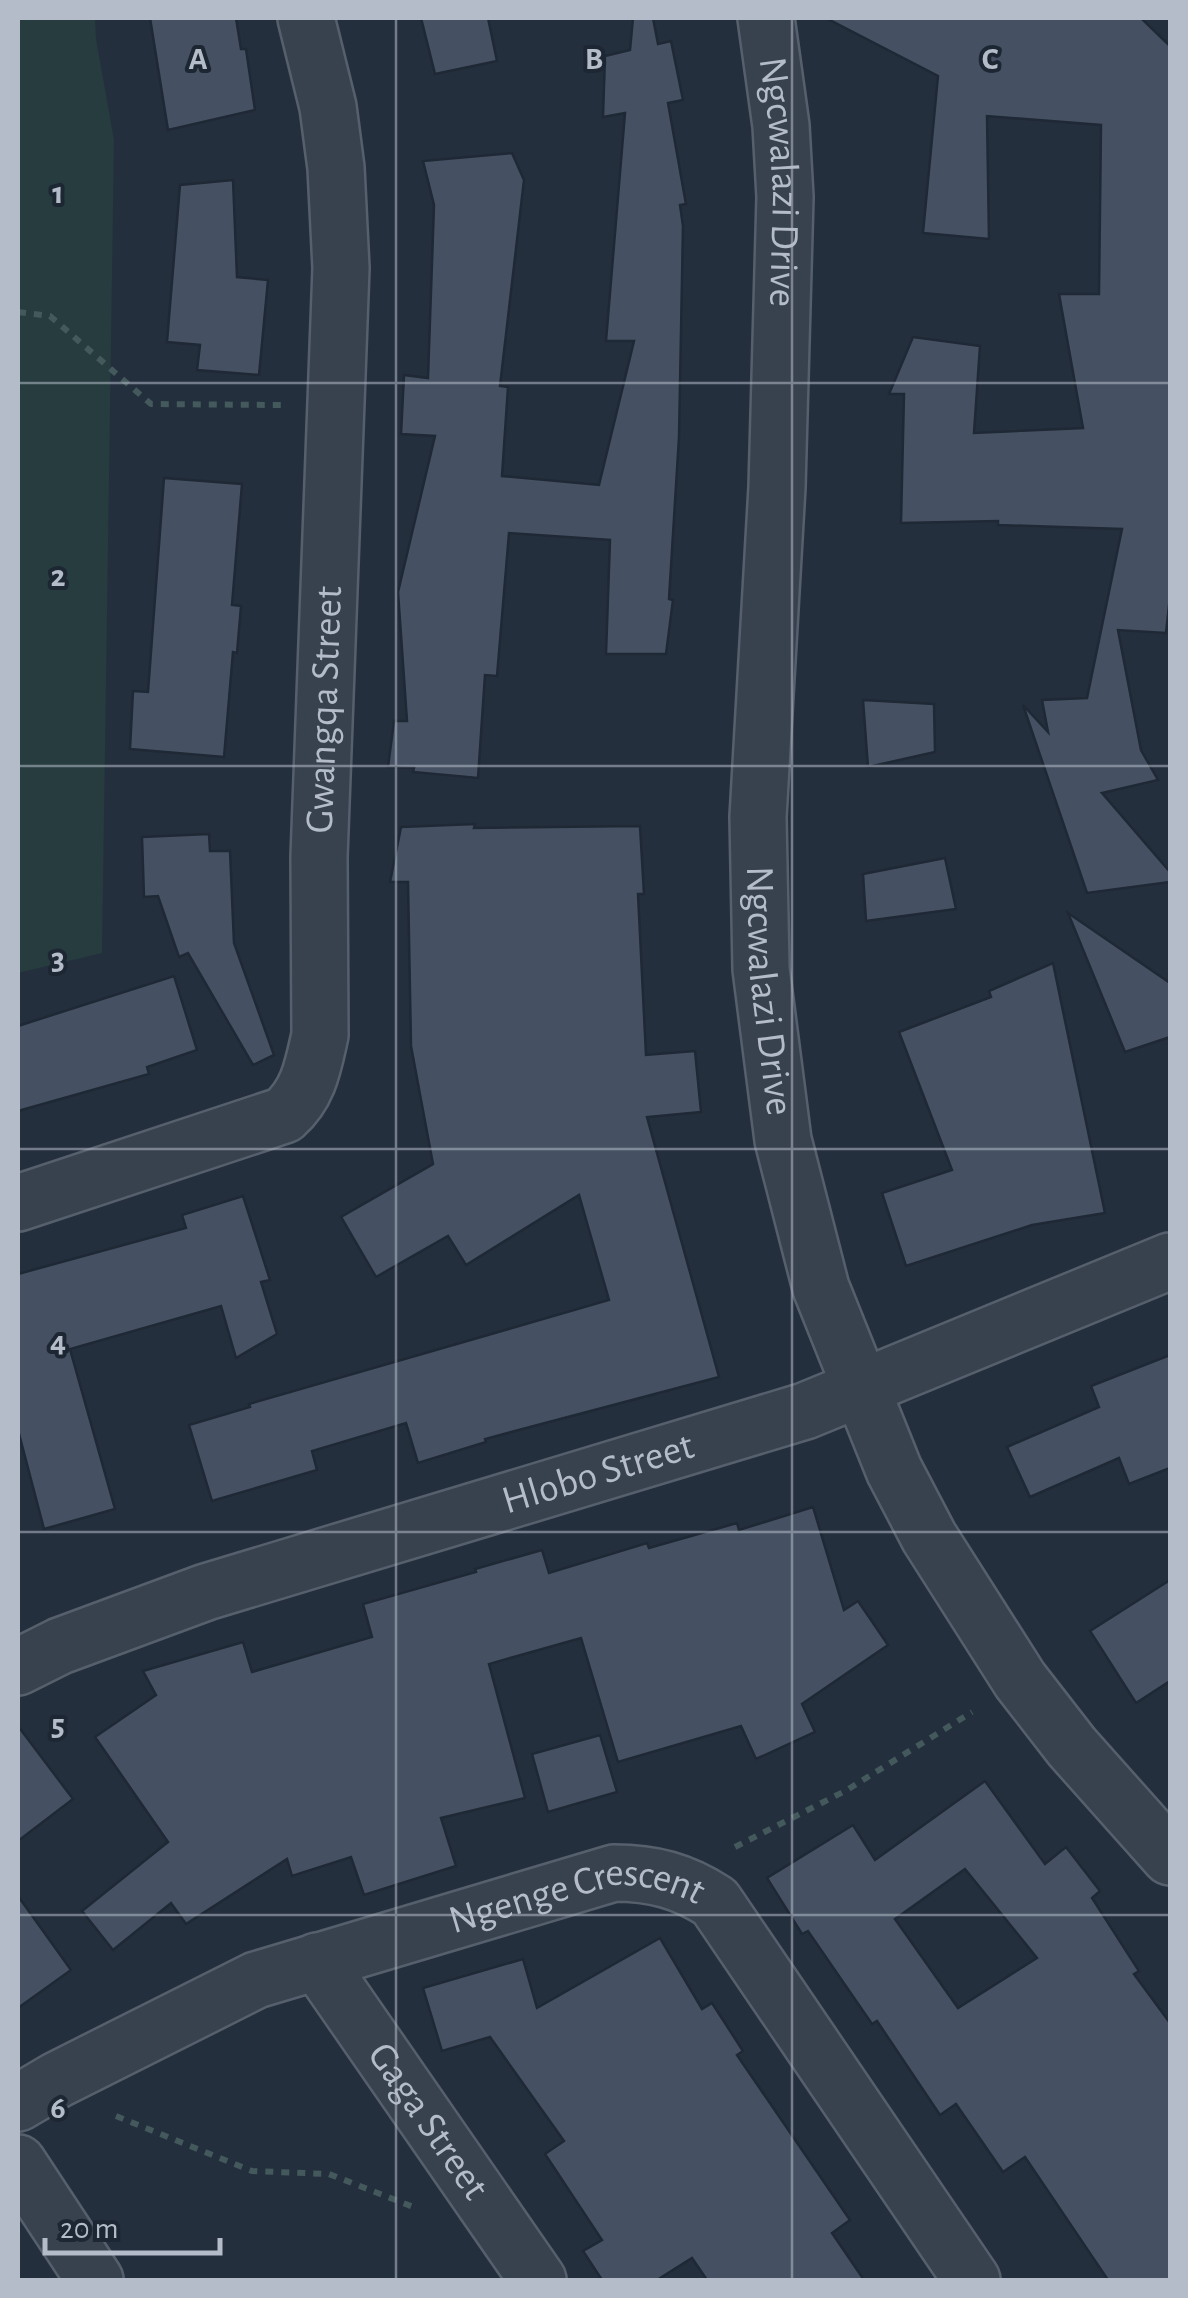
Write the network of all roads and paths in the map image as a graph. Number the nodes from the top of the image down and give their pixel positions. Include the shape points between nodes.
1 (306, 18) edge
2 (766, 18) edge
3 (18, 312) edge
4 (337, 406) junction
5 (18, 1203) edge
6 (1170, 1261) edge
7 (861, 1390) junction
8 (18, 1667) edge
9 (986, 1703) dead end
10 (1170, 1857) edge
11 (715, 1902) junction
12 (316, 1961) junction
13 (37, 2091) edge
14 (18, 2162) edge
15 (488, 2208) junction
16 (96, 2280) edge
17 (538, 2280) edge
18 (972, 2280) edge

1 - 4 street, Gwangqa Street via 336,168
2 - 7 street, Ngcwalazi Drive via 785,197 758,816 761,969 802,1222
3 - 4 path via 50,316 151,404
4 - 5 street, Gwangqa Street via 318,857 320,1035 310,1080 284,1115
6 - 7 street, Hlobo Street
7 - 8 street, Hlobo Street via 206,1592
7 - 10 street, Ngcwalazi Drive via 894,1470 984,1627 1072,1747
9 - 11 path via 847,1790 732,1848
11 - 12 street, Ngenge Crescent via 663,1877 614,1873
11 - 18 street, Ngenge Crescent
12 - 13 street, Ngenge Crescent via 229,1992
12 - 15 street, Gaga Street
13 - 15 path via 252,2172 329,2174 447,2220
14 - 16 street
15 - 17 street, Gaga Street

